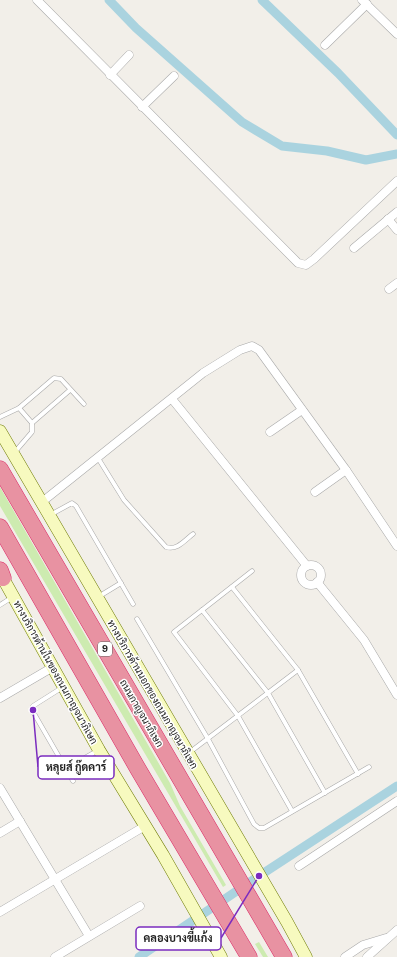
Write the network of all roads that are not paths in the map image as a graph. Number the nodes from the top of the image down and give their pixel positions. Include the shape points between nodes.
1 (37, 0) edge
2 (364, 2) edge
3 (397, 34) edge
4 (325, 45) dead end
5 (129, 54) dead end
6 (110, 75) junction
7 (174, 76) dead end
8 (142, 107) junction
9 (397, 181) edge
10 (397, 212) edge
11 (388, 219) junction
12 (397, 230) edge
13 (354, 248) dead end
14 (397, 283) edge
15 (389, 289) dead end
16 (70, 390) junction
17 (172, 399) junction
18 (84, 404) dead end
19 (19, 408) junction
20 (302, 410) junction
21 (0, 417) edge
22 (32, 423) junction
23 (0, 431) edge
24 (270, 432) dead end
25 (13, 453) junction
26 (98, 458) junction
27 (0, 469) edge
28 (346, 470) junction
29 (315, 492) dead end
30 (42, 502) junction
31 (50, 515) junction
32 (0, 527) edge
33 (193, 534) dead end
34 (397, 546) edge
35 (307, 566) junction
36 (252, 571) dead end
37 (1, 574) edge
38 (317, 582) junction
39 (121, 583) junction
40 (232, 587) junction
41 (14, 597) junction
42 (98, 597) junction
43 (133, 604) dead end
44 (0, 605) edge
45 (202, 610) junction
46 (137, 619) dead end
47 (53, 667) junction
48 (298, 670) junction
49 (64, 686) junction
50 (268, 693) junction
51 (397, 695) edge
52 (0, 698) edge
53 (238, 716) junction
54 (208, 739) junction
55 (99, 750) junction
56 (187, 754) junction
57 (369, 767) dead end
58 (65, 769) junction
59 (358, 774) junction
60 (73, 781) dead end
61 (0, 788) edge
62 (325, 792) junction
63 (397, 801) edge
64 (292, 811) junction
65 (20, 821) junction
66 (145, 826) junction
67 (0, 833) edge
68 (299, 866) dead end
69 (55, 879) junction
70 (140, 906) dead end
71 (0, 912) edge
72 (397, 930) edge
73 (89, 936) junction
74 (386, 938) junction
75 (364, 945) junction
76 (247, 953) edge
77 (369, 956) edge
78 (55, 957) edge
79 (221, 957) edge
80 (284, 957) edge
81 (306, 957) edge
82 (345, 957) edge

1 - 6 street
2 - 3 street
2 - 4 street
5 - 6 street
6 - 8 street
7 - 8 street
8 - 9 street via 302,265 306,265 327,248
10 - 11 street
11 - 12 street
11 - 13 street
14 - 15 street
16 - 18 lane
16 - 19 lane via 61,380 54,378
16 - 22 lane
17 - 20 street via 203,373 240,350 252,346 259,350
17 - 26 street
17 - 35 street
19 - 21 lane
19 - 22 lane
20 - 24 street
20 - 28 street
22 - 25 lane via 32,432
23 - 25 main road, ทางบริการด้านนอกของถนนกาญจนาภิเษก
25 - 30 main road, ทางบริการด้านนอกของถนนกาญจนาภิเษก
26 - 30 street
26 - 33 lane via 124,500 166,547 177,547
27 - 80 highway, ถนนกาญจนาภิเษก / 9
28 - 29 street
28 - 34 street
30 - 31 main road, ทางบริการด้านนอกของถนนกาญจนาภิเษก
31 - 39 lane via 68,504 76,506
31 - 42 main road, ทางบริการด้านนอกของถนนกาญจนาภิเษก
32 - 76 highway
35 - 38 street via 318,568 321,575
35 - 38 street via 302,570 302,580 310,585
36 - 40 lane
37 - 41 main road, ทางบริการด้านในของถนนกาญจนาภิเษก
38 - 51 street via 364,640
39 - 42 lane
39 - 43 lane
40 - 45 lane
40 - 48 lane
41 - 44 lane
41 - 47 main road, ทางบริการด้านในของถนนกาญจนาภิเษก
42 - 56 main road, ทางบริการด้านนอกของถนนกาญจนาภิเษก
45 - 50 lane
45 - 53 lane via 175,631 175,634
46 - 54 lane
47 - 49 main road, ทางบริการด้านในของถนนกาญจนาภิเษก
47 - 52 street
48 - 50 lane
48 - 59 lane
49 - 55 main road, ทางบริการด้านในของถนนกาญจนาภิเษก
49 - 58 lane via 33,706 32,710
50 - 53 lane
50 - 62 lane
53 - 54 lane
53 - 64 lane
54 - 56 lane
54 - 64 lane via 254,824 264,828
55 - 58 lane
55 - 66 main road, ทางบริการด้านในของถนนกาญจนาภิเษก
56 - 81 main road, ทางบริการด้านนอกของถนนกาญจนาภิเษก
57 - 59 lane
58 - 60 lane
59 - 62 lane
61 - 65 street
62 - 64 lane
63 - 68 street
65 - 67 street
65 - 69 street
66 - 69 street
66 - 79 main road, ทางบริการด้านในของถนนกาญจนาภิเษก
69 - 71 street
69 - 73 street
70 - 73 street
72 - 74 street
73 - 78 street
74 - 75 street
74 - 77 street
75 - 77 street
75 - 82 street

